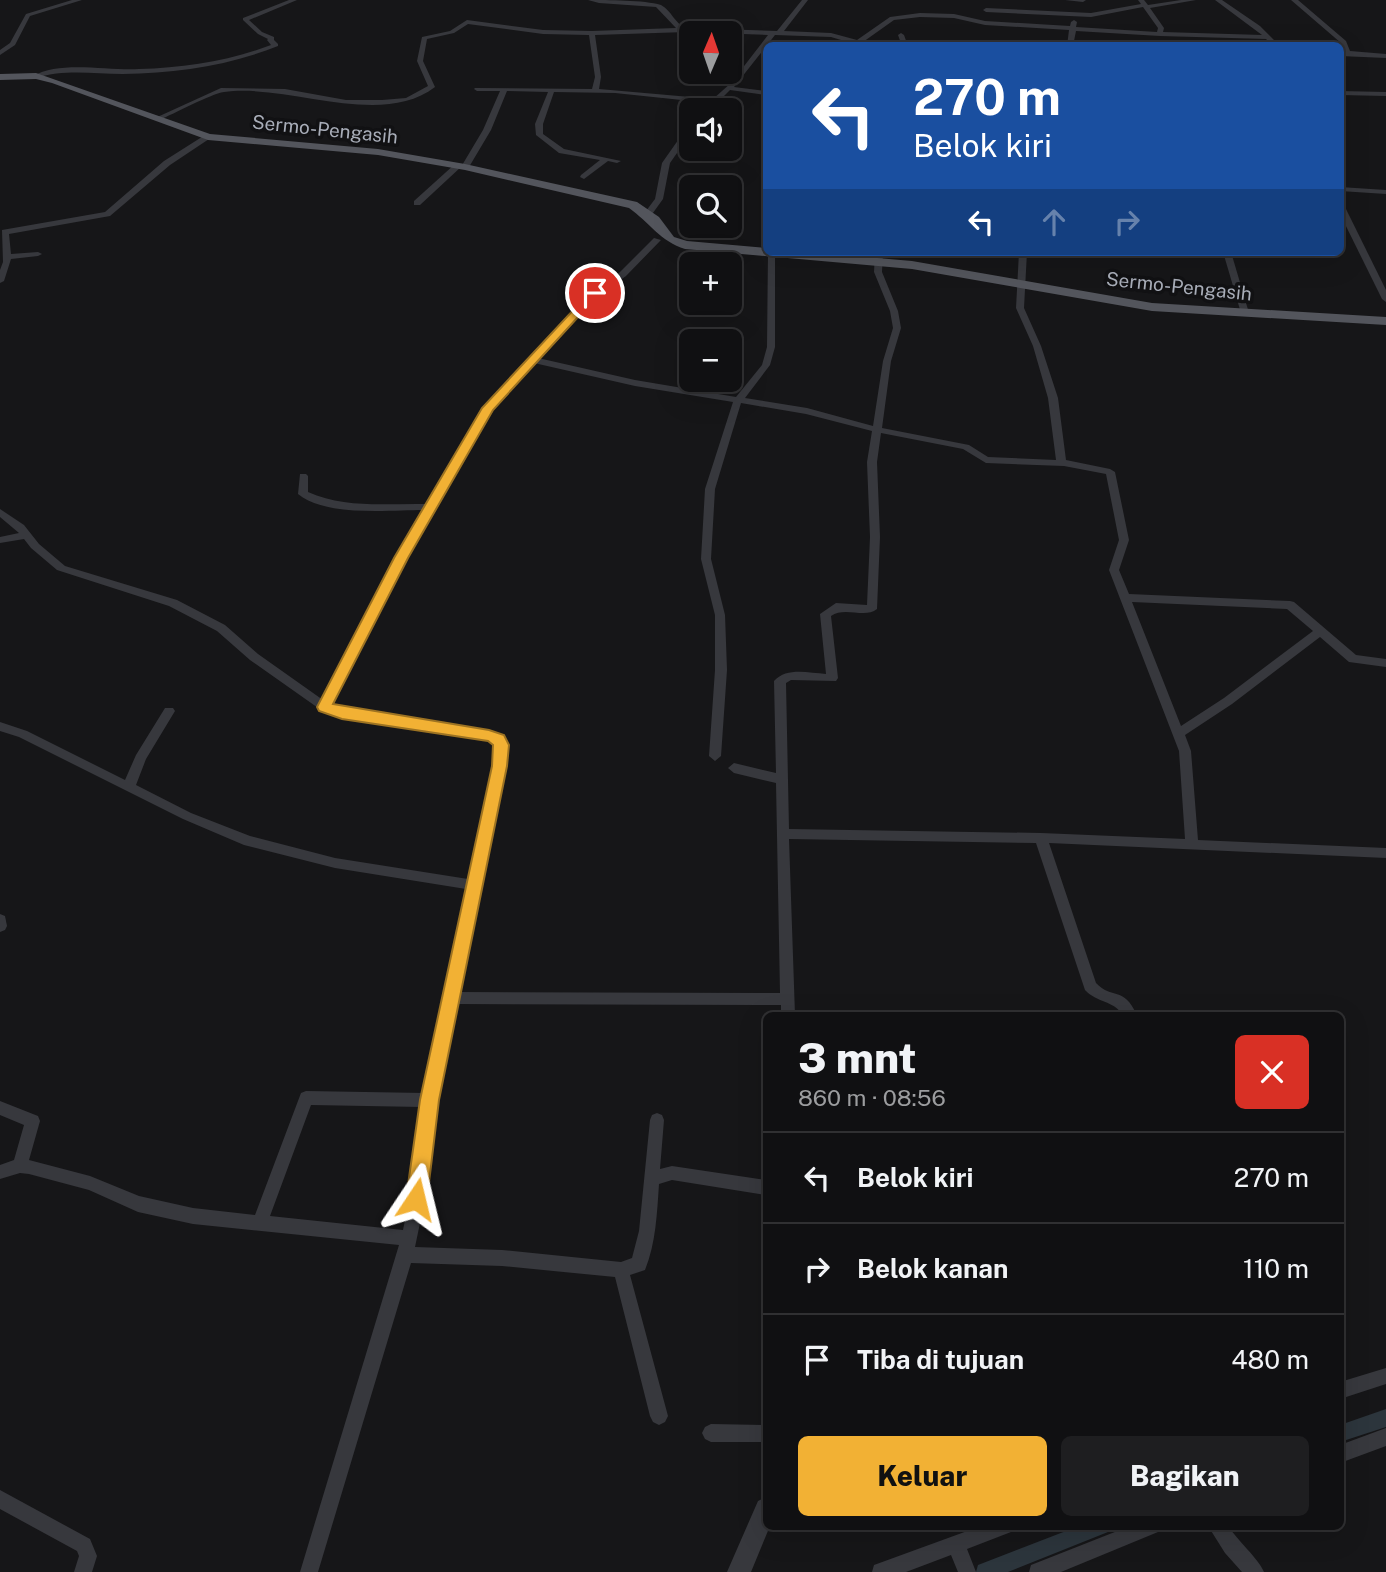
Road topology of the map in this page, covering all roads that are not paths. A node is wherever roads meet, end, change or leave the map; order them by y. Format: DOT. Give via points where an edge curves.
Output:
graph roads {
  1 [pos="79,0"];
  2 [pos="294,0"];
  3 [pos="591,0"];
  4 [pos="805,0"];
  5 [pos="1068,0"];
  6 [pos="1083,0"];
  7 [pos="1193,0"];
  8 [pos="1218,0"];
  9 [pos="1294,0"];
  10 [pos="1145,4"];
  11 [pos="986,10"];
  12 [pos="1075,15"];
  13 [pos="1074,28"];
  14 [pos="679,29"];
  15 [pos="679,30"];
  16 [pos="742,32"];
  17 [pos="592,33"];
  18 [pos="776,33"];
  19 [pos="1156,34"];
  20 [pos="901,35"];
  21 [pos="1269,37"];
  22 [pos="768,42"];
  23 [pos="859,42"];
  24 [pos="904,42"];
  25 [pos="1071,42"];
  26 [pos="1154,42"];
  27 [pos="1273,42"];
  28 [pos="1344,42"];
  29 [pos="763,48"];
  30 [pos="0,53"];
  31 [pos="1344,54"];
  32 [pos="1386,56"];
  33 [pos="36,76"];
  34 [pos="0,77"];
  35 [pos="728,88"];
  36 [pos="477,89"];
  37 [pos="504,89"];
  38 [pos="552,89"];
  39 [pos="595,91"];
  40 [pos="763,93"];
  41 [pos="1344,93"];
  42 [pos="1386,94"];
  43 [pos="679,98"];
  44 [pos="716,98"];
  45 [pos="158,119"];
  46 [pos="208,136"];
  47 [pos="679,145"];
  48 [pos="605,160"];
  49 [pos="617,161"];
  50 [pos="462,167"];
  51 [pos="584,177"];
  52 [pos="1344,189"];
  53 [pos="1386,192"];
  54 [pos="418,204"];
  55 [pos="1344,213"];
  56 [pos="648,215"];
  57 [pos="3,232"];
  58 [pos="657,240"];
  59 [pos="763,252"];
  60 [pos="763,252"];
  61 [pos="38,254"];
  62 [pos="767,256"];
  63 [pos="857,256"];
  64 [pos="1023,256"];
  65 [pos="1228,256"];
  66 [pos="7,257"];
  67 [pos="879,257"];
  68 [pos="0,281"];
  69 [pos="1020,283"];
  70 [pos="1386,299"];
  71 [pos="1245,313"];
  72 [pos="1386,321"];
  73 [pos="533,360"];
  74 [pos="737,402"];
  75 [pos="878,430"];
  76 [pos="1062,463"];
  77 [pos="303,476"];
  78 [pos="432,507"];
  79 [pos="0,512"];
  80 [pos="26,535"];
  81 [pos="0,540"];
  82 [pos="1125,598"];
  83 [pos="1320,631"];
  84 [pos="1386,663"];
  85 [pos="325,707"];
  86 [pos="169,711"];
  87 [pos="0,726"];
  88 [pos="1177,734"];
  89 [pos="715,756"];
  90 [pos="734,768"];
  91 [pos="781,779"];
  92 [pos="129,786"];
  93 [pos="783,834"];
  94 [pos="1041,838"];
  95 [pos="1192,843"];
  96 [pos="1386,853"];
  97 [pos="472,885"];
  98 [pos="0,920"];
  99 [pos="0,926"];
  100 [pos="449,998"];
  101 [pos="788,999"];
  102 [pos="788,1012"];
  103 [pos="1128,1012"];
  104 [pos="430,1100"];
  105 [pos="0,1108"];
  106 [pos="657,1120"];
  107 [pos="20,1166"];
  108 [pos="0,1172"];
  109 [pos="652,1179"];
  110 [pos="763,1188"];
  111 [pos="258,1224"];
  112 [pos="407,1238"];
  113 [pos="405,1255"];
  114 [pos="621,1270"];
  115 [pos="1386,1376"];
  116 [pos="1344,1390"];
  117 [pos="659,1416"];
  118 [pos="711,1433"];
  119 [pos="763,1434"];
  120 [pos="1386,1437"];
  121 [pos="1344,1453"];
  122 [pos="0,1499"];
  123 [pos="763,1516"];
  124 [pos="994,1530"];
  125 [pos="1142,1530"];
  126 [pos="1220,1530"];
  127 [pos="955,1545"];
  128 [pos="964,1567"];
  129 [pos="83,1572"];
  130 [pos="309,1572"];
  131 [pos="739,1572"];
  132 [pos="881,1572"];
  133 [pos="1038,1572"];
  134 [pos="1255,1572"];
  1 -- 30 [label="street" via="28,15 13,44"];
  2 -- 33 [label="street" via="245,19 272,38 276,45 264,50 195,67 67,70"];
  3 -- 14 [label="street" via="650,3 661,7"];
  4 -- 18 [label="street"];
  5 -- 6 [label="street"];
  7 -- 10 [label="street"];
  8 -- 21 [label="street"];
  9 -- 28 [label="street"];
  10 -- 12 [label="street"];
  10 -- 19 [label="street" via="1161,28"];
  11 -- 12 [label="street"];
  12 -- 13 [label="street"];
  13 -- 19 [label="street"];
  13 -- 23 [label="street" via="985,23 945,15 903,16 886,21"];
  13 -- 25 [label="street"];
  15 -- 17 [label="street"];
  16 -- 18 [label="street"];
  17 -- 39 [label="street" via="598,78"];
  17 -- 45 [label="street" via="467,22 452,32 424,37 420,61 432,87 415,98 346,102 290,91 221,90"];
  18 -- 22 [label="street"];
  18 -- 23 [label="street" via="822,34"];
  19 -- 21 [label="street"];
  19 -- 26 [label="street"];
  20 -- 24 [label="street"];
  21 -- 27 [label="street"];
  29 -- 35 [label="street"];
  31 -- 32 [label="street"];
  33 -- 34 [label="main road, Sermo-Pengasih"];
  33 -- 45 [label="main road, Sermo-Pengasih"];
  35 -- 40 [label="street"];
  35 -- 44 [label="street"];
  36 -- 37 [label="street"];
  37 -- 38 [label="street"];
  37 -- 50 [label="street" via="487,130"];
  38 -- 39 [label="street"];
  38 -- 48 [label="street" via="539,124 540,135 562,150"];
  39 -- 43 [label="street"];
  41 -- 42 [label="street"];
  45 -- 46 [label="main road, Sermo-Pengasih"];
  46 -- 50 [label="main road, Sermo-Pengasih" via="340,146"];
  46 -- 57 [label="street" via="167,163 107,214"];
  47 -- 56 [label="street" via="666,163 659,199"];
  48 -- 49 [label="street"];
  48 -- 51 [label="street"];
  50 -- 54 [label="street"];
  50 -- 56 [label="main road, Sermo-Pengasih" via="612,199"];
  52 -- 53 [label="street"];
  55 -- 70 [label="street"];
  56 -- 58 [label="main road"];
  56 -- 59 [label="main road, Sermo-Pengasih" via="677,243"];
  57 -- 66 [label="street"];
  58 -- 60 [label="main road, Sermo-Pengasih" via="676,249"];
  58 -- 73 [label="street" via="623,274 584,303"];
  61 -- 66 [label="street"];
  62 -- 74 [label="street" via="771,347 766,365"];
  63 -- 67 [label="main road, Sermo-Pengasih"];
  64 -- 69 [label="street"];
  65 -- 71 [label="street"];
  66 -- 68 [label="street"];
  67 -- 69 [label="main road, Sermo-Pengasih"];
  67 -- 75 [label="street" via="878,271 897,328 887,361"];
  69 -- 71 [label="main road, Sermo-Pengasih" via="1134,304"];
  69 -- 76 [label="street" via="1020,308 1043,361"];
  71 -- 72 [label="main road, Sermo-Pengasih"];
  73 -- 74 [label="street"];
  73 -- 78 [label="street" via="488,408"];
  74 -- 75 [label="street" via="807,411"];
  74 -- 89 [label="street" via="710,489 708,516 706,559 720,615 722,670"];
  75 -- 76 [label="street" via="966,447 986,460"];
  75 -- 91 [label="street" via="871,489 872,609 832,608 825,614 832,678 789,676 779,681"];
  76 -- 82 [label="street" via="1110,472 1124,533 1114,570"];
  77 -- 78 [label="street" via="303,494 313,500"];
  78 -- 85 [label="street"];
  79 -- 80 [label="street"];
  80 -- 81 [label="street"];
  80 -- 85 [label="street" via="61,568 173,603 221,628"];
  82 -- 83 [label="street" via="1280,602 1290,604"];
  82 -- 88 [label="street"];
  83 -- 84 [label="street" via="1353,659"];
  83 -- 88 [label="street"];
  85 -- 97 [label="street" via="342,714 459,729 498,739 499,766"];
  86 -- 92 [label="street"];
  87 -- 92 [label="street"];
  88 -- 95 [label="street" via="1185,751"];
  90 -- 91 [label="street"];
  91 -- 93 [label="street"];
  92 -- 97 [label="street" via="248,841 335,863"];
  93 -- 94 [label="street"];
  93 -- 101 [label="street"];
  94 -- 95 [label="street"];
  94 -- 103 [label="street" via="1090,986 1101,995 1120,999"];
  95 -- 96 [label="street"];
  97 -- 100 [label="street"];
  98 -- 99 [label="street"];
  100 -- 101 [label="street"];
  100 -- 104 [label="street"];
  101 -- 102 [label="street"];
  104 -- 111 [label="street" via="306,1098"];
  104 -- 112 [label="street" via="421,1180"];
  105 -- 107 [label="street" via="33,1121"];
  106 -- 109 [label="street"];
  107 -- 108 [label="street"];
  107 -- 111 [label="street" via="90,1183 138,1204"];
  109 -- 110 [label="street" via="672,1173"];
  109 -- 114 [label="street" via="639,1264"];
  111 -- 112 [label="street"];
  112 -- 113 [label="street"];
  113 -- 114 [label="street" via="502,1258"];
  113 -- 130 [label="street"];
  114 -- 117 [label="street"];
  115 -- 116 [label="street"];
  118 -- 119 [label="street"];
  120 -- 121 [label="street"];
  122 -- 129 [label="street" via="84,1545 88,1556"];
  123 -- 131 [label="street"];
  124 -- 127 [label="street"];
  125 -- 133 [label="street"];
  126 -- 134 [label="street"];
  127 -- 128 [label="street"];
  127 -- 132 [label="street"];
}
